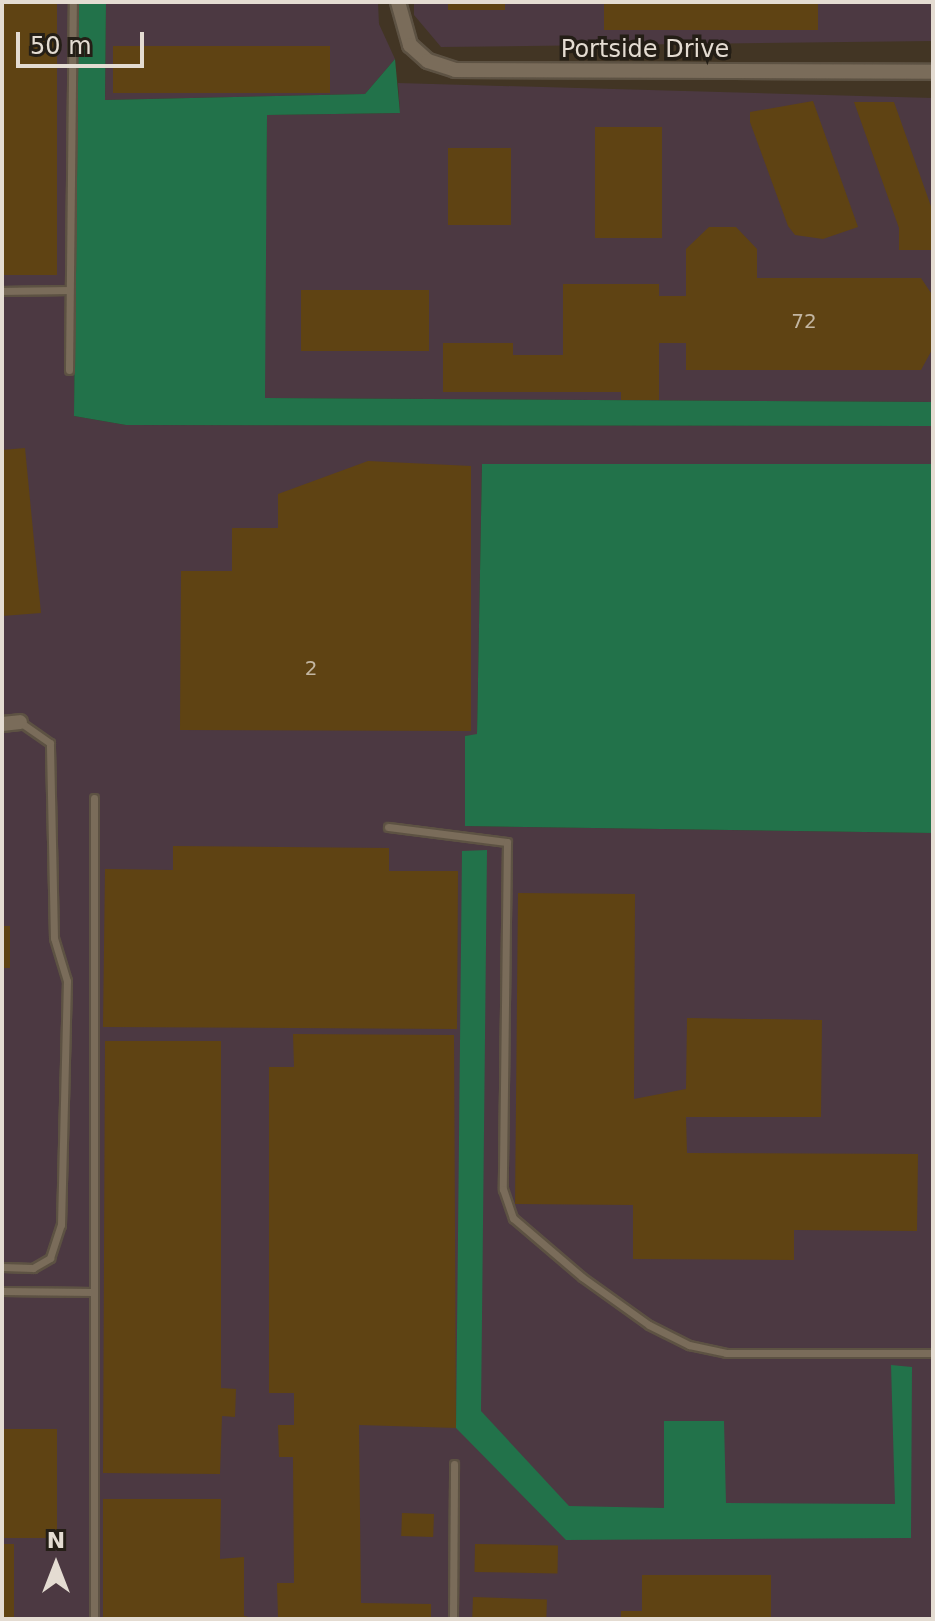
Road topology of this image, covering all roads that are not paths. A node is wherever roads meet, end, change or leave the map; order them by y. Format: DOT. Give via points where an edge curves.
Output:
graph roads {
  1 [pos="73,2"];
  2 [pos="398,2"];
  3 [pos="933,72"];
  4 [pos="68,290"];
  5 [pos="2,291"];
  6 [pos="69,370"];
  7 [pos="20,722"];
  8 [pos="2,724"];
  9 [pos="94,798"];
  10 [pos="388,827"];
  11 [pos="2,1267"];
  12 [pos="2,1291"];
  13 [pos="93,1292"];
  14 [pos="933,1353"];
  15 [pos="454,1464"];
  16 [pos="94,1619"];
  17 [pos="453,1619"];
  1 -- 4 [label="lane"];
  2 -- 3 [label="street, Portside Drive" via="410,45 436,66 455,70"];
  4 -- 5 [label="lane"];
  4 -- 6 [label="lane"];
  7 -- 8 [label="street"];
  7 -- 11 [label="lane" via="50,743 54,938 67,981 61,1225 50,1258 33,1268"];
  9 -- 13 [label="lane"];
  10 -- 14 [label="lane" via="507,842 503,1189 513,1218 582,1277 649,1325 689,1345 726,1353"];
  12 -- 13 [label="lane"];
  13 -- 16 [label="lane"];
  15 -- 17 [label="lane"];
}
